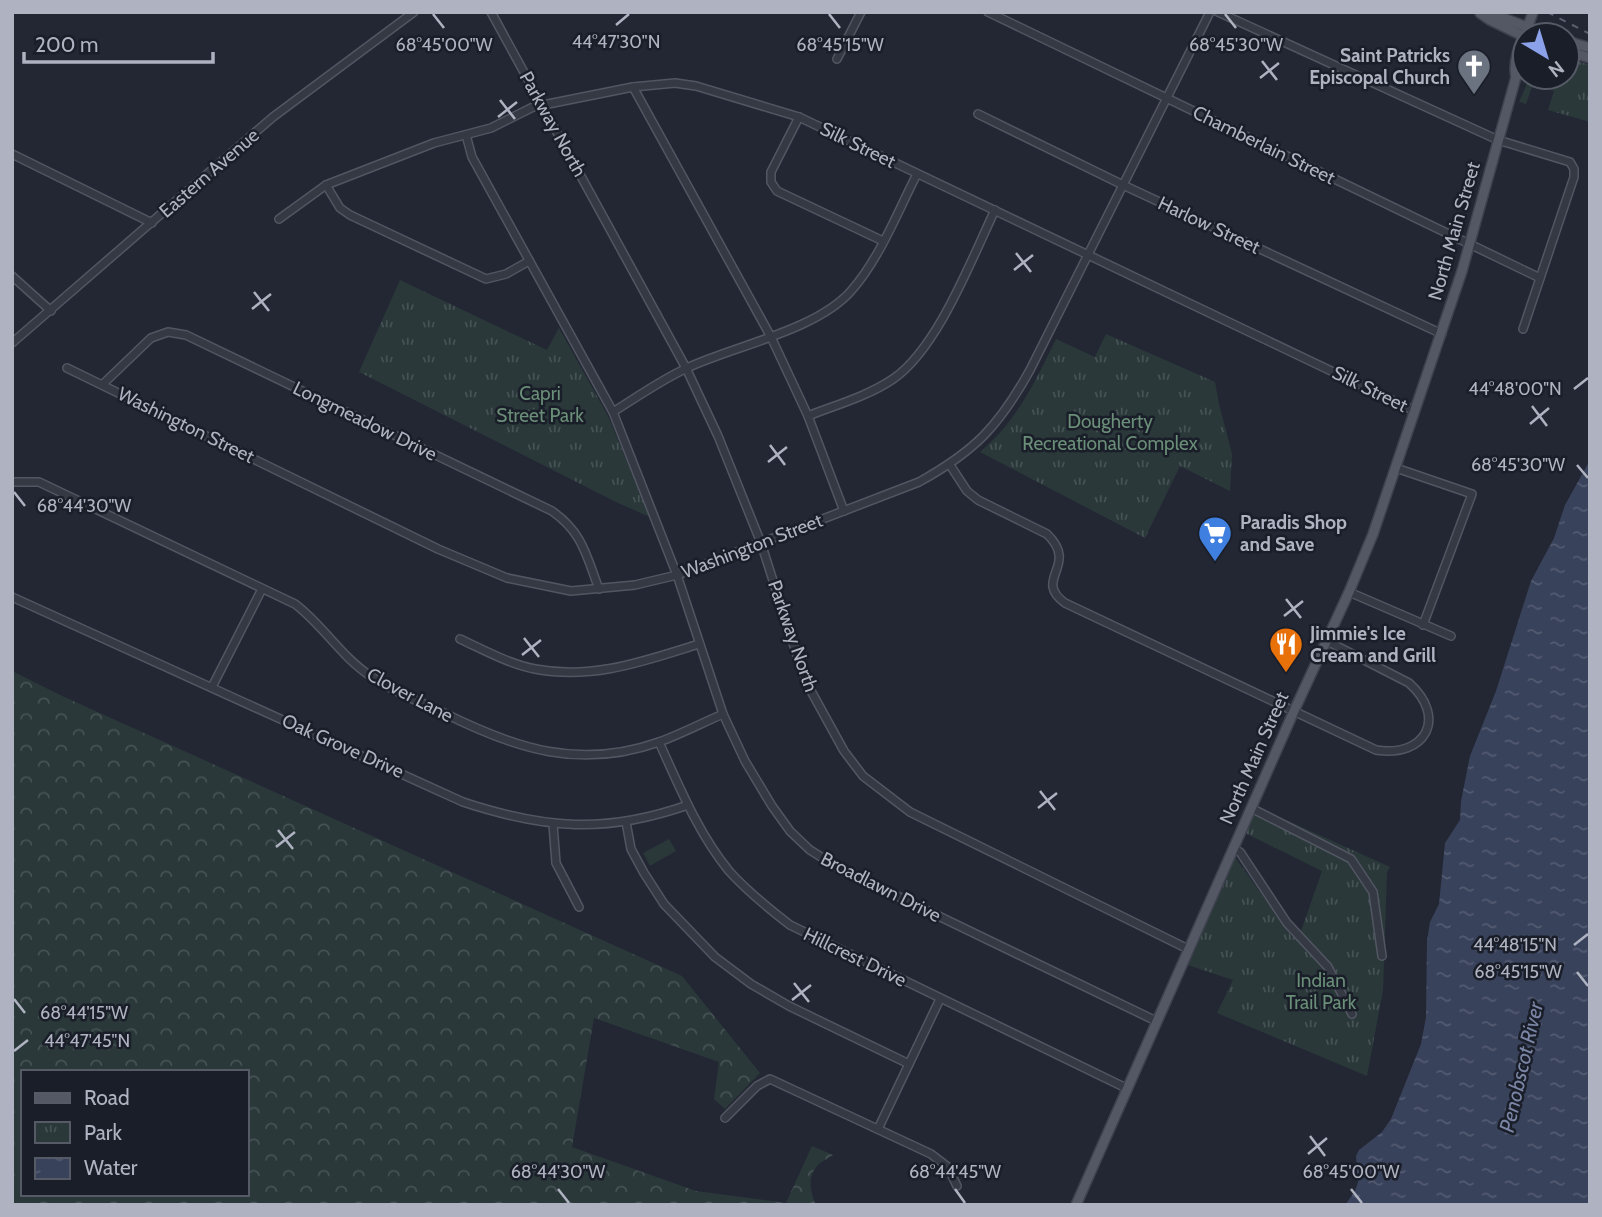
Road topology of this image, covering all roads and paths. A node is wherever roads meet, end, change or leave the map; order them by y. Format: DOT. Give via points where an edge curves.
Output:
graph roads {
  1 [pos="414,12"];
  2 [pos="491,12"];
  3 [pos="861,12"];
  4 [pos="988,12"];
  5 [pos="1210,12"];
  6 [pos="1218,12"];
  7 [pos="1481,13"];
  8 [pos="1511,25"];
  9 [pos="837,59"];
  10 [pos="633,87"];
  11 [pos="1514,91"];
  12 [pos="1167,98"];
  13 [pos="542,104"];
  14 [pos="978,114"];
  15 [pos="799,117"];
  16 [pos="466,135"];
  17 [pos="1498,140"];
  18 [pos="12,155"];
  19 [pos="917,174"];
  20 [pos="326,185"];
  21 [pos="1123,185"];
  22 [pos="995,210"];
  23 [pos="279,219"];
  24 [pos="152,223"];
  25 [pos="883,241"];
  26 [pos="1469,246"];
  27 [pos="1088,254"];
  28 [pos="529,261"];
  29 [pos="12,276"];
  30 [pos="1540,278"];
  31 [pos="51,311"];
  32 [pos="1523,329"];
  33 [pos="1441,334"];
  34 [pos="771,337"];
  35 [pos="12,343"];
  36 [pos="67,368"];
  37 [pos="686,368"];
  38 [pos="103,384"];
  39 [pos="1415,411"];
  40 [pos="613,412"];
  41 [pos="808,416"];
  42 [pos="950,465"];
  43 [pos="1396,468"];
  44 [pos="12,482"];
  45 [pos="844,512"];
  46 [pos="761,543"];
  47 [pos="677,575"];
  48 [pos="262,589"];
  49 [pos="599,589"];
  50 [pos="1349,592"];
  51 [pos="12,597"];
  52 [pos="1423,625"];
  53 [pos="1451,636"];
  54 [pos="460,639"];
  55 [pos="1327,641"];
  56 [pos="699,644"];
  57 [pos="212,687"];
  58 [pos="1294,711"];
  59 [pos="723,714"];
  60 [pos="659,742"];
  61 [pos="688,805"];
  62 [pos="1251,808"];
  63 [pos="626,822"];
  64 [pos="553,824"];
  65 [pos="1233,849"];
  66 [pos="579,907"];
  67 [pos="1188,948"];
  68 [pos="1382,956"];
  69 [pos="940,999"];
  70 [pos="1352,1014"];
  71 [pos="1156,1021"];
  72 [pos="909,1064"];
  73 [pos="1126,1088"];
  74 [pos="725,1118"];
  75 [pos="878,1129"];
  76 [pos="957,1186"];
  77 [pos="1076,1205"];
  1 -- 24 [label="street, Eastern Avenue" via="274,117"];
  2 -- 13 [label="street, Parkway North"];
  3 -- 9 [label="street"];
  4 -- 12 [label="street, Chamberlain Street"];
  5 -- 12 [label="street, Washington Street"];
  6 -- 17 [label="street"];
  7 -- 8 [label="main road"];
  10 -- 13 [label="street, Silk Street"];
  10 -- 15 [label="street, Silk Street" via="685,85"];
  10 -- 34 [label="street"];
  11 -- 17 [label="main road, North Main Street"];
  12 -- 21 [label="street, Washington Street"];
  12 -- 26 [label="street, Chamberlain Street"];
  13 -- 16 [label="street, Silk Street"];
  13 -- 37 [label="street, Parkway North"];
  14 -- 21 [label="street, Harlow Street"];
  15 -- 19 [label="street, Silk Street"];
  15 -- 25 [label="street" via="771,172 771,182 778,191"];
  16 -- 20 [label="street, Silk Street"];
  16 -- 28 [label="street, Broadlawn Drive" via="471,157"];
  17 -- 26 [label="main road, North Main Street"];
  17 -- 30 [label="street" via="1573,166 1574,177"];
  18 -- 24 [label="street"];
  19 -- 22 [label="street, Silk Street"];
  19 -- 25 [label="street"];
  20 -- 23 [label="street, Silk Street"];
  20 -- 28 [label="street" via="350,215 486,279"];
  21 -- 27 [label="street, Washington Street"];
  21 -- 33 [label="street, Harlow Street"];
  22 -- 27 [label="street, Silk Street"];
  22 -- 41 [label="street" via="941,320 913,362 892,380"];
  24 -- 31 [label="street, Eastern Avenue"];
  25 -- 34 [label="street" via="850,292 827,311"];
  26 -- 30 [label="street, Chamberlain Street"];
  26 -- 33 [label="main road, North Main Street"];
  27 -- 39 [label="street, Silk Street"];
  27 -- 42 [label="street, Washington Street" via="1011,405 991,430"];
  28 -- 40 [label="street, Broadlawn Drive"];
  29 -- 31 [label="street"];
  30 -- 32 [label="street"];
  31 -- 35 [label="street, Eastern Avenue"];
  33 -- 39 [label="main road, North Main Street"];
  34 -- 37 [label="street"];
  34 -- 41 [label="street"];
  36 -- 38 [label="street, Washington Street"];
  37 -- 40 [label="street"];
  37 -- 46 [label="street, Parkway North"];
  38 -- 49 [label="street, Washington Street" via="507,579 571,591"];
  38 -- 49 [label="street, Longmeadow Drive" via="151,338 168,332 186,335 552,511 569,523 581,541"];
  39 -- 43 [label="main road, North Main Street"];
  40 -- 47 [label="street, Broadlawn Drive"];
  41 -- 45 [label="street"];
  42 -- 45 [label="street, Washington Street"];
  42 -- 58 [label="street" via="978,500 1055,542 1060,553 1052,581 1056,597"];
  43 -- 50 [label="main road, North Main Street"];
  43 -- 52 [label="street" via="1472,494"];
  44 -- 48 [label="street, Clover Lane" via="39,482"];
  45 -- 46 [label="street, Washington Street"];
  46 -- 47 [label="street, Washington Street"];
  46 -- 67 [label="street, Parkway North" via="811,691 863,776 910,812"];
  47 -- 49 [label="street, Washington Street"];
  47 -- 56 [label="street, Broadlawn Drive"];
  48 -- 57 [label="street"];
  48 -- 60 [label="street, Clover Lane" via="313,618 372,678 485,734 537,751 583,756"];
  50 -- 52 [label="street"];
  50 -- 55 [label="main road, North Main Street"];
  51 -- 57 [label="street, Oak Grove Drive"];
  52 -- 53 [label="street"];
  54 -- 56 [label="street" via="535,669 570,672 600,672"];
  55 -- 58 [label="main road, North Main Street"];
  55 -- 58 [label="street" via="1409,683 1427,706 1426,731 1406,750 1376,750"];
  56 -- 59 [label="street, Broadlawn Drive"];
  57 -- 64 [label="street, Oak Grove Drive" via="463,802 508,817"];
  58 -- 62 [label="main road, North Main Street"];
  59 -- 60 [label="street, Clover Lane"];
  59 -- 71 [label="street, Broadlawn Drive" via="772,806 810,850"];
  60 -- 61 [label="street, Hillcrest Drive"];
  61 -- 63 [label="street, Oak Grove Drive"];
  61 -- 69 [label="street, Hillcrest Drive" via="728,869 769,909 790,925"];
  62 -- 65 [label="main road, North Main Street"];
  62 -- 68 [label="street" via="1352,859 1373,892"];
  63 -- 64 [label="street, Oak Grove Drive"];
  63 -- 72 [label="street" via="631,849 664,904 715,957 789,1006"];
  64 -- 66 [label="street" via="556,863"];
  65 -- 67 [label="main road, North Main Street"];
  65 -- 70 [label="street" via="1240,852 1287,923 1328,967"];
  67 -- 71 [label="main road, North Main Street"];
  69 -- 72 [label="street"];
  69 -- 73 [label="street, Hillcrest Drive"];
  71 -- 73 [label="main road, North Main Street"];
  72 -- 75 [label="street"];
  73 -- 77 [label="main road, North Main Street"];
  74 -- 75 [label="street" via="770,1079"];
  75 -- 76 [label="street" via="931,1154 948,1167"];
}
